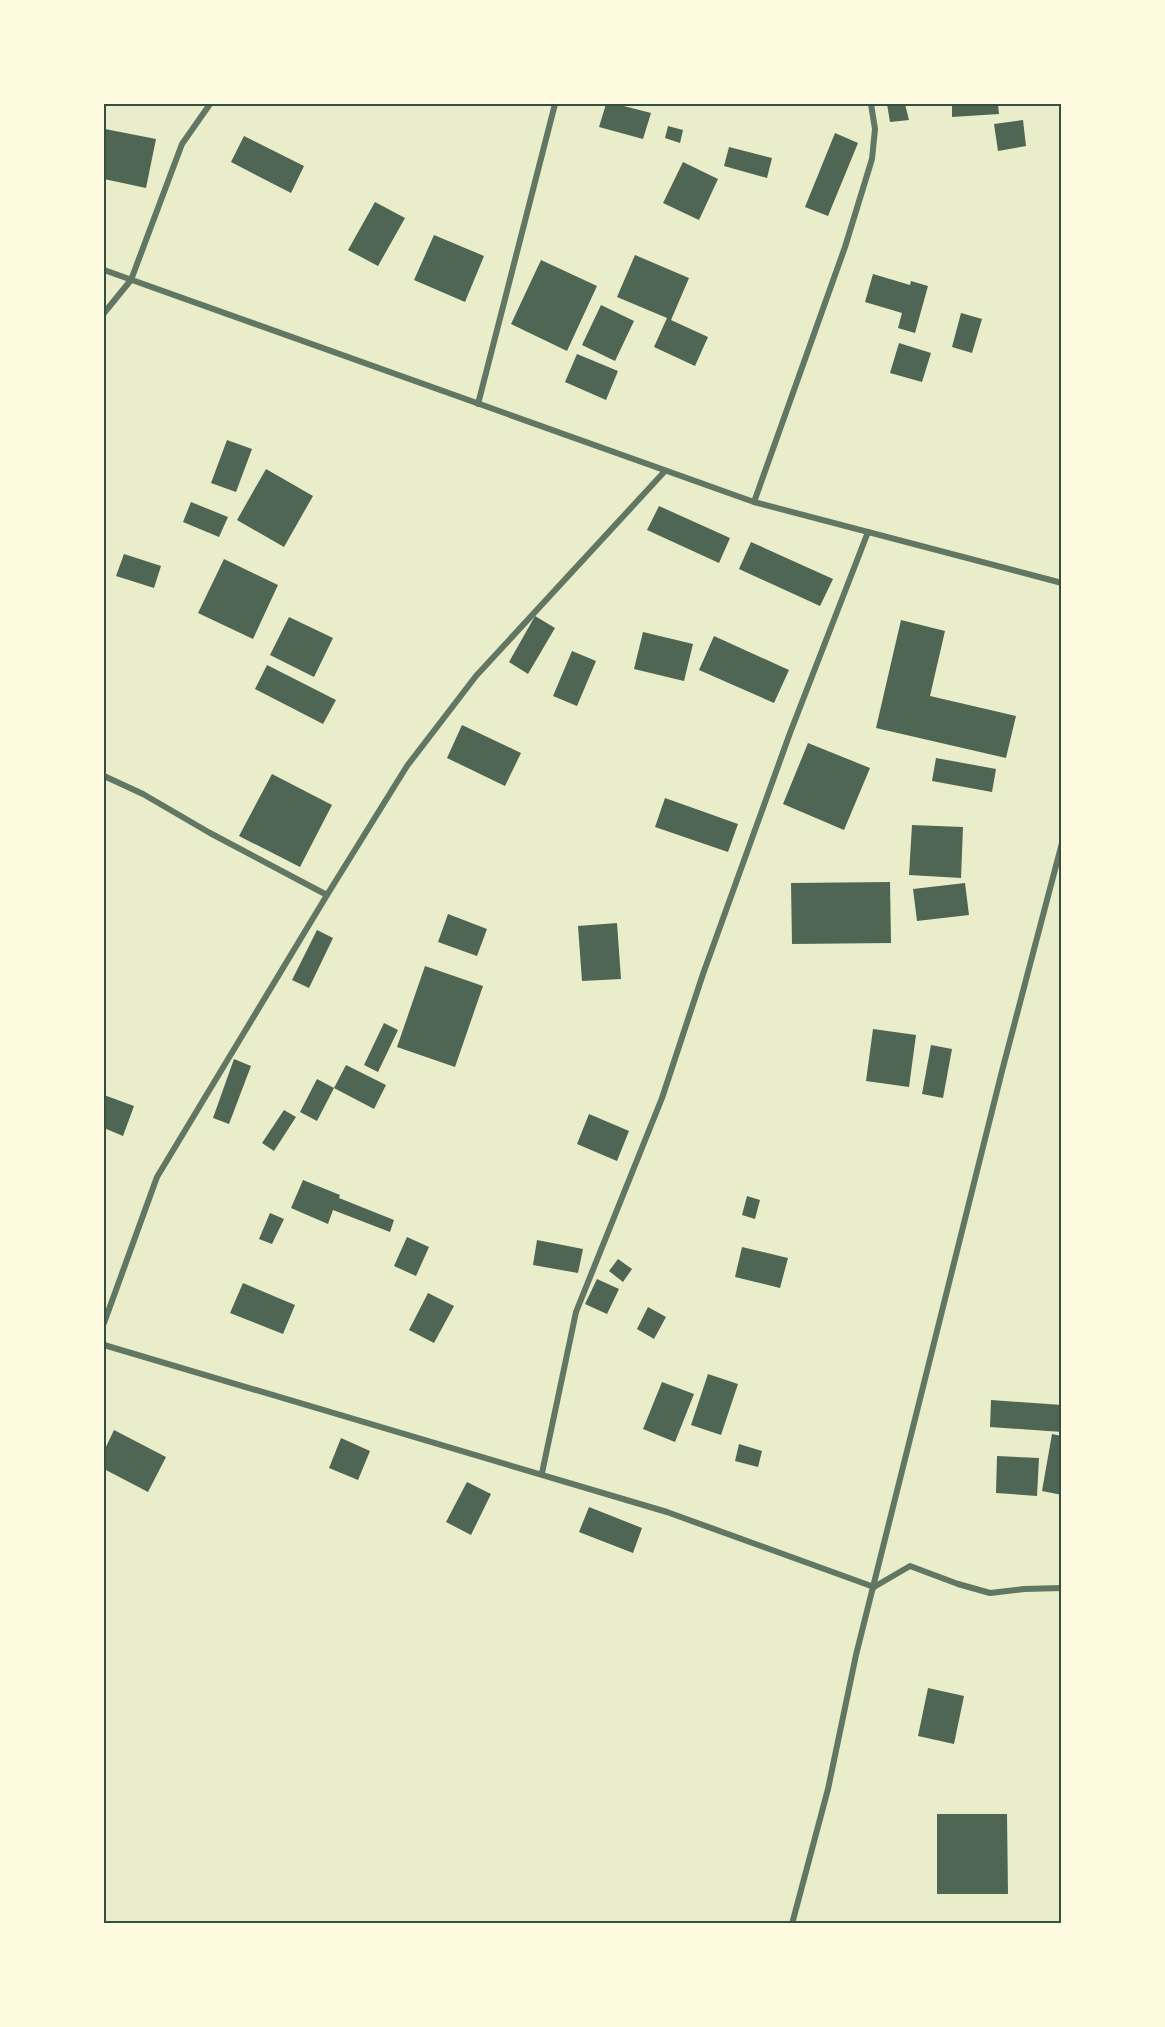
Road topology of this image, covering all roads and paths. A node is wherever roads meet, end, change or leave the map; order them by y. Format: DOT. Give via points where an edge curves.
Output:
graph roads {
  1 [pos="210,104"];
  2 [pos="555,104"];
  3 [pos="871,104"];
  4 [pos="104,270"];
  5 [pos="131,280"];
  6 [pos="104,313"];
  7 [pos="478,404"];
  8 [pos="665,471"];
  9 [pos="753,502"];
  10 [pos="868,532"];
  11 [pos="1062,583"];
  12 [pos="104,776"];
  13 [pos="1062,843"];
  14 [pos="327,896"];
  15 [pos="104,1323"];
  16 [pos="104,1345"];
  17 [pos="542,1473"];
  18 [pos="874,1587"];
  19 [pos="1062,1588"];
  20 [pos="792,1923"];
  1 -- 5 [label="street" via="182,144"];
  2 -- 7 [label="street"];
  3 -- 9 [label="street" via="875,129 872,159 845,247"];
  4 -- 5 [label="street"];
  5 -- 6 [label="street"];
  5 -- 7 [label="street"];
  7 -- 8 [label="street"];
  8 -- 9 [label="street"];
  8 -- 14 [label="street" via="476,676 407,766"];
  9 -- 10 [label="street"];
  10 -- 11 [label="street"];
  10 -- 17 [label="street" via="786,744 662,1098 576,1312"];
  12 -- 14 [label="street" via="144,794"];
  13 -- 18 [label="street"];
  14 -- 15 [label="street" via="157,1177"];
  16 -- 17 [label="street"];
  17 -- 18 [label="street" via="667,1512"];
  18 -- 19 [label="street" via="910,1566 990,1593"];
  18 -- 20 [label="street" via="828,1789"];
}
